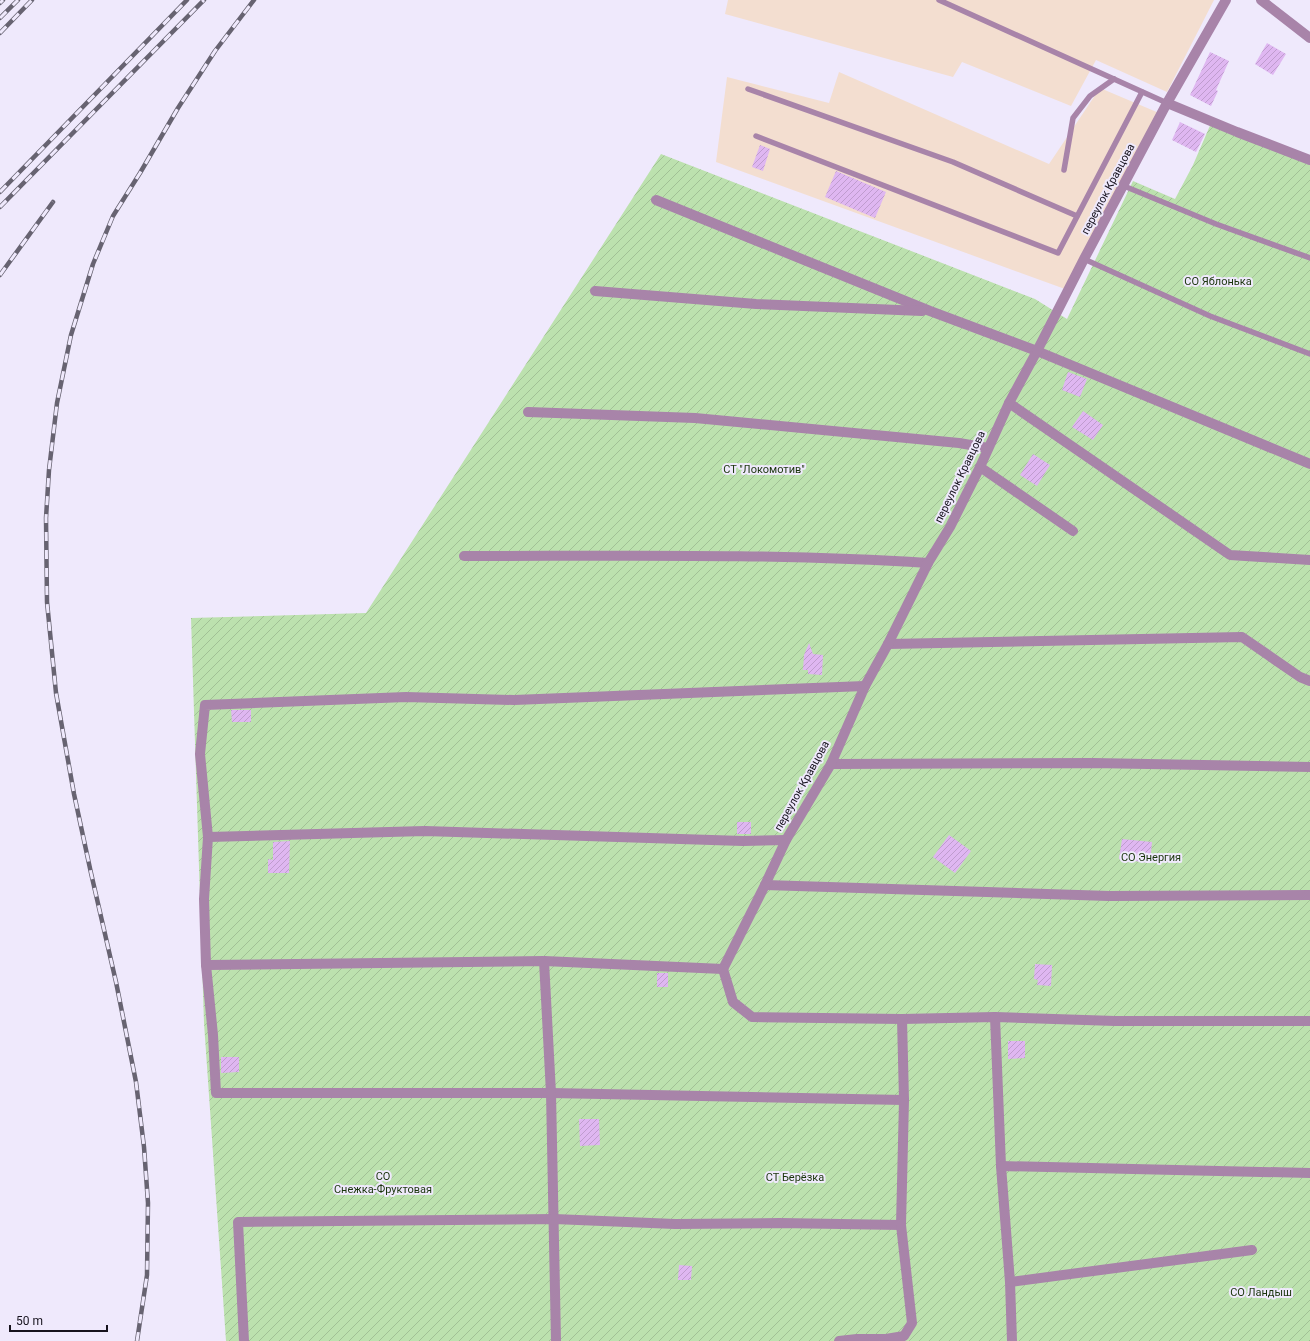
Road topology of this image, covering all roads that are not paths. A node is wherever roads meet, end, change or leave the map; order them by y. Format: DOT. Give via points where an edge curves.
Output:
graph roads {
  1 [pos="939,0"];
  2 [pos="1226,0"];
  3 [pos="1261,0"];
  4 [pos="1310,38"];
  5 [pos="1114,79"];
  6 [pos="748,89"];
  7 [pos="1142,92"];
  8 [pos="1167,103"];
  9 [pos="756,136"];
  10 [pos="1310,160"];
  11 [pos="1064,170"];
  12 [pos="1124,186"];
  13 [pos="656,200"];
  14 [pos="1077,216"];
  15 [pos="1310,258"];
  16 [pos="1084,259"];
  17 [pos="596,291"];
  18 [pos="930,311"];
  19 [pos="1037,351"];
  20 [pos="1310,354"];
  21 [pos="1009,403"];
  22 [pos="528,412"];
  23 [pos="988,448"];
  24 [pos="1310,464"];
  25 [pos="980,467"];
  26 [pos="1073,531"];
  27 [pos="464,556"];
  28 [pos="1310,560"];
  29 [pos="928,563"];
  30 [pos="888,644"];
  31 [pos="1310,681"];
  32 [pos="865,686"];
  33 [pos="831,764"];
  34 [pos="1310,767"];
  35 [pos="208,837"];
  36 [pos="786,840"];
  37 [pos="765,885"];
  38 [pos="1310,895"];
  39 [pos="544,961"];
  40 [pos="206,965"];
  41 [pos="723,969"];
  42 [pos="995,1017"];
  43 [pos="902,1019"];
  44 [pos="1310,1021"];
  45 [pos="552,1092"];
  46 [pos="904,1100"];
  47 [pos="1001,1166"];
  48 [pos="1310,1173"];
  49 [pos="554,1219"];
  50 [pos="901,1225"];
  51 [pos="1252,1250"];
  52 [pos="1010,1282"];
  53 [pos="885,1340"];
  54 [pos="244,1341"];
  55 [pos="556,1341"];
  56 [pos="839,1341"];
  57 [pos="1012,1341"];
  1 -- 5 [label="lane"];
  2 -- 8 [label="street, переулок Кравцова"];
  3 -- 4 [label="street"];
  5 -- 7 [label="lane"];
  5 -- 11 [label="lane" via="1090,96 1073,118"];
  6 -- 14 [label="lane" via="953,162"];
  7 -- 8 [label="lane"];
  7 -- 14 [label="lane"];
  8 -- 10 [label="street"];
  8 -- 12 [label="street, переулок Кравцова"];
  9 -- 14 [label="lane" via="1058,253"];
  12 -- 15 [label="lane" via="1216,224"];
  12 -- 16 [label="street, переулок Кравцова"];
  13 -- 18 [label="street"];
  16 -- 19 [label="street, переулок Кравцова"];
  16 -- 20 [label="lane" via="1210,316"];
  17 -- 18 [label="street" via="756,304"];
  18 -- 19 [label="street"];
  19 -- 21 [label="street, переулок Кравцова"];
  19 -- 24 [label="street"];
  21 -- 23 [label="street, переулок Кравцова"];
  21 -- 28 [label="street" via="1230,555"];
  22 -- 23 [label="street" via="695,418 959,442"];
  23 -- 25 [label="street, переулок Кравцова"];
  25 -- 26 [label="street"];
  25 -- 29 [label="street, переулок Кравцова" via="950,527"];
  27 -- 29 [label="street" via="786,557"];
  29 -- 30 [label="street, переулок Кравцова"];
  30 -- 31 [label="street" via="1242,638"];
  30 -- 32 [label="street, переулок Кравцова"];
  32 -- 33 [label="street, переулок Кравцова"];
  32 -- 35 [label="street" via="514,700 406,697 205,705 200,754"];
  33 -- 34 [label="street" via="1093,763"];
  33 -- 36 [label="street, переулок Кравцова"];
  35 -- 36 [label="street" via="425,831 743,841"];
  35 -- 40 [label="street" via="204,900"];
  36 -- 37 [label="street, переулок Кравцова"];
  37 -- 38 [label="street" via="1109,896"];
  37 -- 41 [label="street, переулок Кравцова"];
  39 -- 40 [label="street"];
  39 -- 41 [label="street"];
  39 -- 45 [label="street"];
  40 -- 45 [label="street" via="216,1093"];
  41 -- 43 [label="street" via="733,1002 752,1017"];
  42 -- 43 [label="street"];
  42 -- 44 [label="street" via="1122,1021"];
  42 -- 47 [label="street"];
  43 -- 46 [label="street"];
  45 -- 46 [label="street"];
  45 -- 49 [label="street"];
  46 -- 50 [label="street"];
  47 -- 48 [label="street"];
  47 -- 52 [label="street"];
  49 -- 50 [label="street" via="675,1224"];
  49 -- 54 [label="street" via="238,1222"];
  49 -- 55 [label="street"];
  50 -- 53 [label="street" via="912,1323 904,1336"];
  51 -- 52 [label="street"];
  52 -- 57 [label="street"];
  53 -- 56 [label="street"];
}
